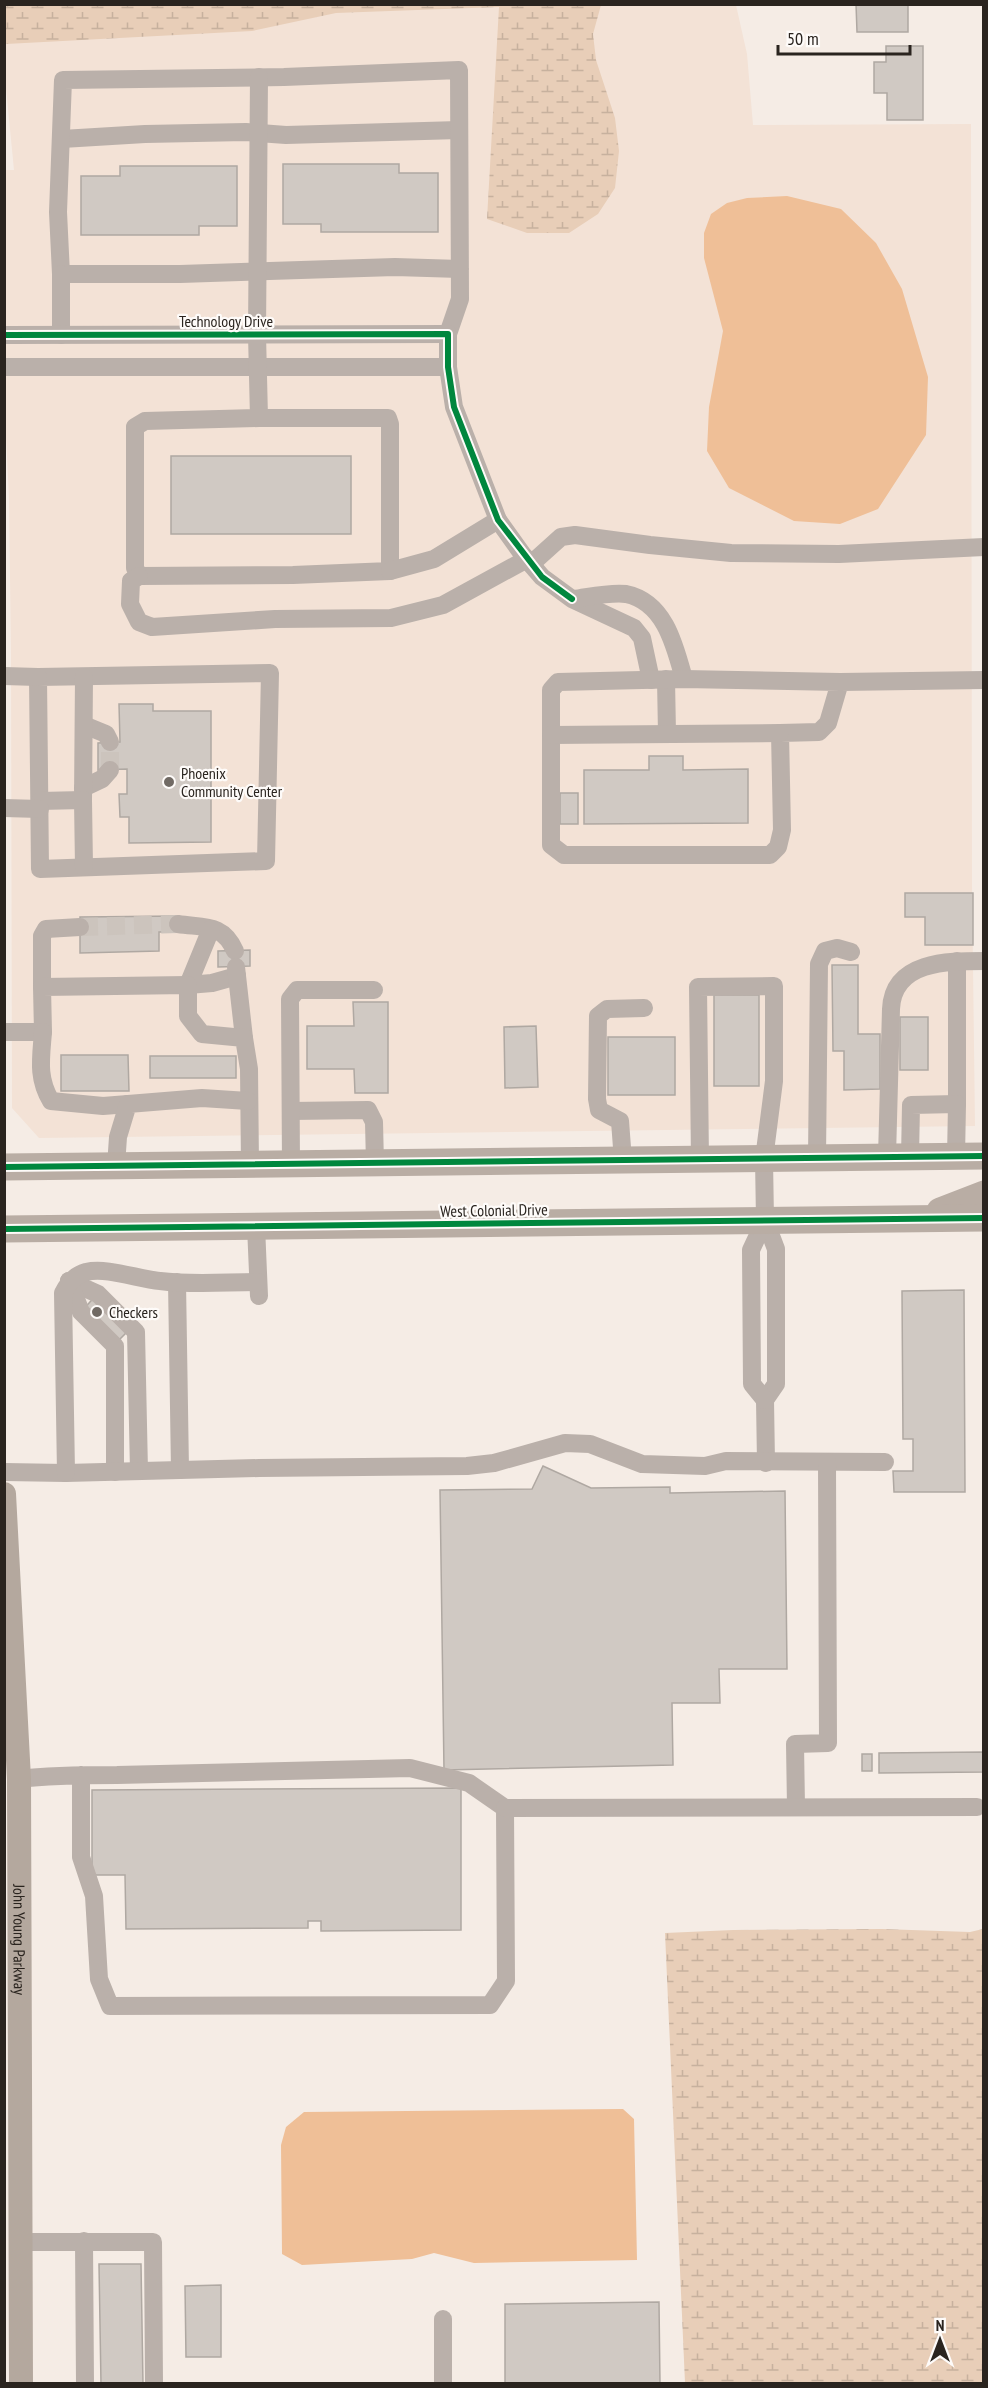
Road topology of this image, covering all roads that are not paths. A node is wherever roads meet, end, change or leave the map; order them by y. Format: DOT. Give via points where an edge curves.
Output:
graph roads {
  1 [pos="259,77"];
  2 [pos="459,130"];
  3 [pos="259,133"];
  4 [pos="62,139"];
  5 [pos="460,269"];
  6 [pos="258,272"];
  7 [pos="61,274"];
  8 [pos="257,334"];
  9 [pos="448,334"];
  10 [pos="4,335"];
  11 [pos="61,335"];
  12 [pos="4,367"];
  13 [pos="258,367"];
  14 [pos="448,367"];
  15 [pos="259,418"];
  16 [pos="498,520"];
  17 [pos="984,547"];
  18 [pos="529,562"];
  19 [pos="390,571"];
  20 [pos="139,576"];
  21 [pos="572,599"];
  22 [pos="4,676"];
  23 [pos="38,678"];
  24 [pos="84,678"];
  25 [pos="667,679"];
  26 [pos="984,680"];
  27 [pos="840,682"];
  28 [pos="84,725"];
  29 [pos="780,733"];
  30 [pos="667,734"];
  31 [pos="551,735"];
  32 [pos="110,742"];
  33 [pos="110,770"];
  34 [pos="83,794"];
  35 [pos="40,805"];
  36 [pos="4,808"];
  37 [pos="84,867"];
  38 [pos="178,924"];
  39 [pos="80,927"];
  40 [pos="211,929"];
  41 [pos="851,952"];
  42 [pos="957,961"];
  43 [pos="984,961"];
  44 [pos="236,964"];
  45 [pos="188,985"];
  46 [pos="42,987"];
  47 [pos="374,990"];
  48 [pos="644,1008"];
  49 [pos="4,1032"];
  50 [pos="43,1032"];
  51 [pos="244,1038"];
  52 [pos="248,1101"];
  53 [pos="128,1104"];
  54 [pos="957,1104"];
  55 [pos="291,1111"];
  56 [pos="956,1156"];
  57 [pos="984,1156"];
  58 [pos="898,1157"];
  59 [pos="817,1158"];
  60 [pos="764,1159"];
  61 [pos="700,1160"];
  62 [pos="623,1161"];
  63 [pos="375,1164"];
  64 [pos="250,1165"];
  65 [pos="291,1165"];
  66 [pos="116,1166"];
  67 [pos="4,1167"];
  68 [pos="984,1194"];
  69 [pos="919,1218"];
  70 [pos="984,1218"];
  71 [pos="765,1220"];
  72 [pos="256,1226"];
  73 [pos="4,1229"];
  74 [pos="69,1281"];
  75 [pos="177,1282"];
  76 [pos="765,1400"];
  77 [pos="827,1462"];
  78 [pos="885,1462"];
  79 [pos="766,1463"];
  80 [pos="180,1470"];
  81 [pos="139,1471"];
  82 [pos="4,1472"];
  83 [pos="115,1472"];
  84 [pos="66,1473"];
  85 [pos="4,1494"];
  86 [pos="81,1775"];
  87 [pos="12,1777"];
  88 [pos="796,1807"];
  89 [pos="978,1807"];
  90 [pos="505,1808"];
  91 [pos="12,2060"];
  92 [pos="84,2241"];
  93 [pos="21,2242"];
  94 [pos="442,2319"];
  95 [pos="21,2384"];
  96 [pos="85,2384"];
  97 [pos="154,2384"];
  98 [pos="443,2384"];
  1 -- 2 [label="street" via="459,70"];
  1 -- 3 [label="street"];
  1 -- 4 [label="street" via="63,80"];
  2 -- 3 [label="street"];
  2 -- 5 [label="street"];
  3 -- 4 [label="street"];
  3 -- 6 [label="street"];
  4 -- 7 [label="street" via="58,212"];
  5 -- 6 [label="street"];
  5 -- 9 [label="street" via="460,299"];
  6 -- 7 [label="street"];
  6 -- 8 [label="street"];
  7 -- 11 [label="street"];
  8 -- 9 [label="street, Technology Drive"];
  8 -- 11 [label="street, Technology Drive"];
  8 -- 13 [label="street"];
  9 -- 14 [label="street"];
  10 -- 11 [label="street, Technology Drive"];
  12 -- 13 [label="street"];
  13 -- 14 [label="street"];
  13 -- 15 [label="street"];
  14 -- 16 [label="street" via="454,407"];
  15 -- 19 [label="street" via="388,418"];
  15 -- 20 [label="street" via="145,421 135,427 135,568"];
  16 -- 18 [label="street"];
  16 -- 19 [label="street" via="434,559"];
  17 -- 18 [label="street" via="839,554 731,553 575,535 561,537"];
  18 -- 20 [label="street" via="443,605 392,618 274,619 152,627 139,622 130,604 131,581"];
  18 -- 21 [label="street"];
  19 -- 20 [label="street"];
  21 -- 25 [label="street" via="633,627"];
  21 -- 25 [label="street" via="624,594 643,600 661,617 672,638"];
  22 -- 23 [label="street"];
  23 -- 24 [label="street"];
  23 -- 35 [label="street"];
  24 -- 28 [label="street"];
  24 -- 37 [label="street" via="270,673 266,861"];
  25 -- 27 [label="street"];
  25 -- 30 [label="street"];
  25 -- 31 [label="street" via="558,682 551,690"];
  26 -- 27 [label="street"];
  27 -- 29 [label="street" via="828,723 819,732"];
  28 -- 32 [label="street" via="106,734"];
  28 -- 34 [label="street"];
  29 -- 30 [label="street"];
  29 -- 31 [label="street" via="782,830 778,847 770,855 564,855 551,845"];
  30 -- 31 [label="street"];
  33 -- 34 [label="street"];
  34 -- 35 [label="street"];
  34 -- 37 [label="street"];
  35 -- 36 [label="street"];
  35 -- 37 [label="street" via="40,869"];
  38 -- 40 [label="street"];
  39 -- 46 [label="street" via="46,929 42,936"];
  40 -- 44 [label="street" via="229,938"];
  40 -- 45 [label="street"];
  41 -- 59 [label="street" via="837,948 825,951 819,964"];
  42 -- 43 [label="street"];
  42 -- 54 [label="street"];
  42 -- 58 [label="street" via="934,963 909,974 896,985 891,996"];
  44 -- 45 [label="street" via="212,983"];
  44 -- 51 [label="street"];
  45 -- 46 [label="street"];
  45 -- 51 [label="street" via="188,1016 202,1034"];
  46 -- 50 [label="street"];
  47 -- 55 [label="street" via="297,990 290,999"];
  48 -- 62 [label="street" via="607,1009 598,1016 597,1099 599,1110 620,1120"];
  49 -- 50 [label="street"];
  50 -- 53 [label="street" via="42,1088 51,1101"];
  51 -- 52 [label="street" via="249,1069"];
  52 -- 53 [label="street" via="202,1098"];
  52 -- 64 [label="street"];
  53 -- 66 [label="street" via="118,1137"];
  54 -- 56 [label="street"];
  54 -- 58 [label="street" via="911,1105"];
  55 -- 63 [label="street" via="368,1110 374,1122"];
  55 -- 65 [label="street"];
  56 -- 57 [label="highway"];
  56 -- 58 [label="highway"];
  58 -- 59 [label="highway"];
  59 -- 60 [label="highway"];
  60 -- 61 [label="highway"];
  60 -- 61 [label="street" via="774,1081 774,986 698,987"];
  60 -- 71 [label="street"];
  61 -- 62 [label="highway"];
  62 -- 63 [label="highway"];
  63 -- 65 [label="highway"];
  64 -- 65 [label="highway"];
  64 -- 66 [label="highway"];
  66 -- 67 [label="highway"];
  68 -- 69 [label="highway"];
  69 -- 70 [label="highway, West Colonial Drive"];
  69 -- 71 [label="highway, West Colonial Drive"];
  71 -- 72 [label="highway, West Colonial Drive"];
  71 -- 76 [label="street" via="776,1250 776,1384"];
  71 -- 76 [label="street" via="751,1250 752,1384"];
  72 -- 73 [label="highway, West Colonial Drive"];
  72 -- 75 [label="street" via="259,1289"];
  74 -- 75 [label="street" via="85,1272 108,1271 132,1278"];
  74 -- 81 [label="street" via="98,1294 136,1332"];
  74 -- 83 [label="street" via="81,1312 115,1346"];
  74 -- 84 [label="street" via="63,1293"];
  75 -- 80 [label="street"];
  76 -- 79 [label="street"];
  77 -- 78 [label="street"];
  77 -- 79 [label="street"];
  77 -- 88 [label="street" via="828,1743 795,1744"];
  79 -- 80 [label="street" via="642,1464 590,1444 565,1443 494,1463 467,1466"];
  80 -- 81 [label="street"];
  81 -- 83 [label="street"];
  82 -- 84 [label="street"];
  83 -- 84 [label="street"];
  85 -- 87 [label="main road, John Young Parkway"];
  86 -- 87 [label="street"];
  86 -- 90 [label="street" via="410,1768 469,1783"];
  86 -- 90 [label="street" via="81,1857 94,1896 99,1979 110,2006 490,2005 506,1981"];
  87 -- 91 [label="main road, John Young Parkway"];
  88 -- 89 [label="street"];
  88 -- 90 [label="street"];
  91 -- 93 [label="main road, John Young Parkway"];
  92 -- 93 [label="street"];
  92 -- 96 [label="street"];
  92 -- 97 [label="street" via="153,2242"];
  93 -- 95 [label="main road, John Young Parkway"];
  94 -- 98 [label="street"];
}
